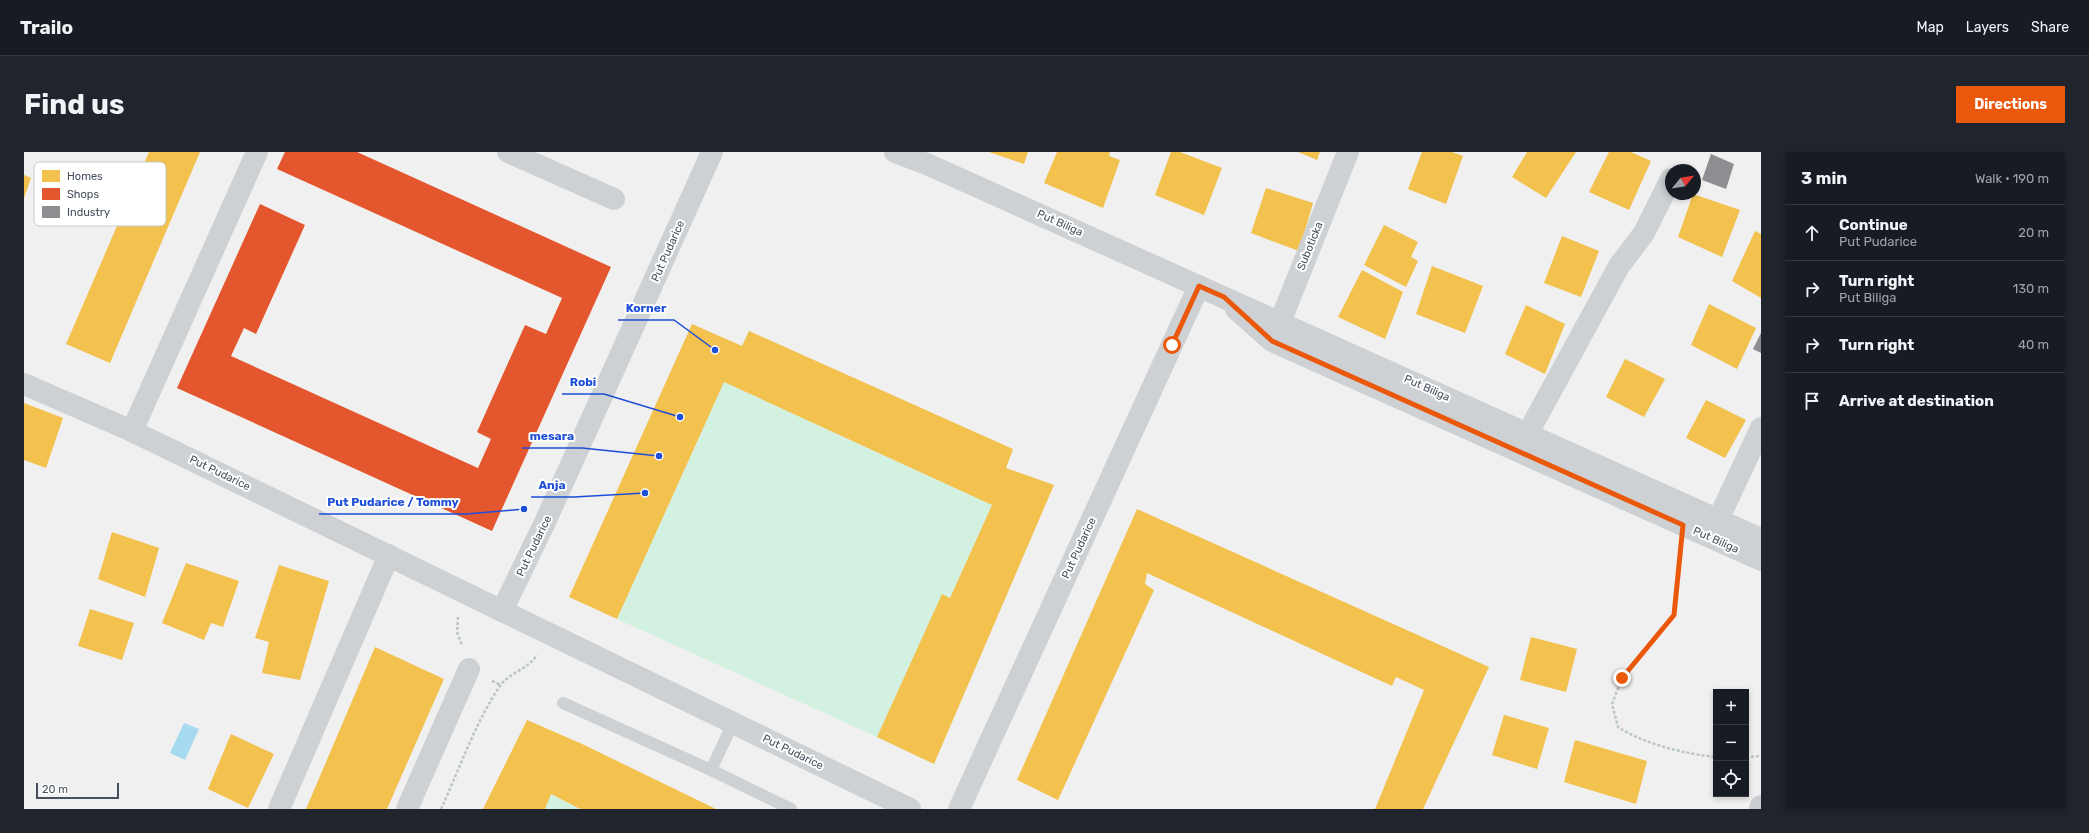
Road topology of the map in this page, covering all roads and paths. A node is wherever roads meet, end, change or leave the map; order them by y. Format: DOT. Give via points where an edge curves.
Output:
graph roads {
  1 [pos="258,152"];
  2 [pos="508,152"];
  3 [pos="712,152"];
  4 [pos="895,152"];
  5 [pos="1348,152"];
  6 [pos="931,158"];
  7 [pos="1665,191"];
  8 [pos="614,200"];
  9 [pos="1199,286"];
  10 [pos="1276,332"];
  11 [pos="24,384"];
  12 [pos="1761,428"];
  13 [pos="132,431"];
  14 [pos="1528,434"];
  15 [pos="1718,520"];
  16 [pos="1683,525"];
  17 [pos="1761,539"];
  18 [pos="389,556"];
  19 [pos="1761,560"];
  20 [pos="502,611"];
  21 [pos="549,633"];
  22 [pos="469,669"];
  23 [pos="562,703"];
  24 [pos="733,723"];
  25 [pos="1761,756"];
  26 [pos="1713,757"];
  27 [pos="1749,757"];
  28 [pos="711,770"];
  29 [pos="279,809"];
  30 [pos="407,809"];
  31 [pos="441,809"];
  32 [pos="791,809"];
  33 [pos="910,809"];
  34 [pos="959,809"];
  1 -- 13 [label="street"];
  2 -- 8 [label="street"];
  3 -- 20 [label="street, Put Pudarice" via="546,520"];
  4 -- 6 [label="street, Put Biliga"];
  5 -- 10 [label="street, Suboticka"];
  6 -- 9 [label="street, Put Biliga"];
  7 -- 14 [label="street" via="1644,232 1619,266"];
  9 -- 10 [label="street, Put Biliga" via="1224,297"];
  9 -- 34 [label="street, Put Pudarice"];
  10 -- 14 [label="street, Put Biliga"];
  10 -- 16 [label="street, Put Biliga"];
  11 -- 13 [label="street, Put Pudarice"];
  12 -- 15 [label="street"];
  13 -- 18 [label="street, Put Pudarice"];
  14 -- 15 [label="street, Put Biliga"];
  15 -- 17 [label="street, Put Biliga"];
  16 -- 19 [label="street, Put Biliga"];
  16 -- 26 [label="path" via="1674,615 1622,678 1612,704 1618,728 1634,738"];
  18 -- 20 [label="street, Put Pudarice"];
  18 -- 29 [label="street"];
  20 -- 21 [label="street, Put Pudarice"];
  21 -- 24 [label="street, Put Pudarice"];
  21 -- 31 [label="path" via="533,661 501,685 486,708"];
  22 -- 30 [label="street"];
  23 -- 28 [label="lane"];
  24 -- 28 [label="lane"];
  24 -- 33 [label="street, Put Pudarice"];
  25 -- 27 [label="path"];
  28 -- 32 [label="lane"];
}
